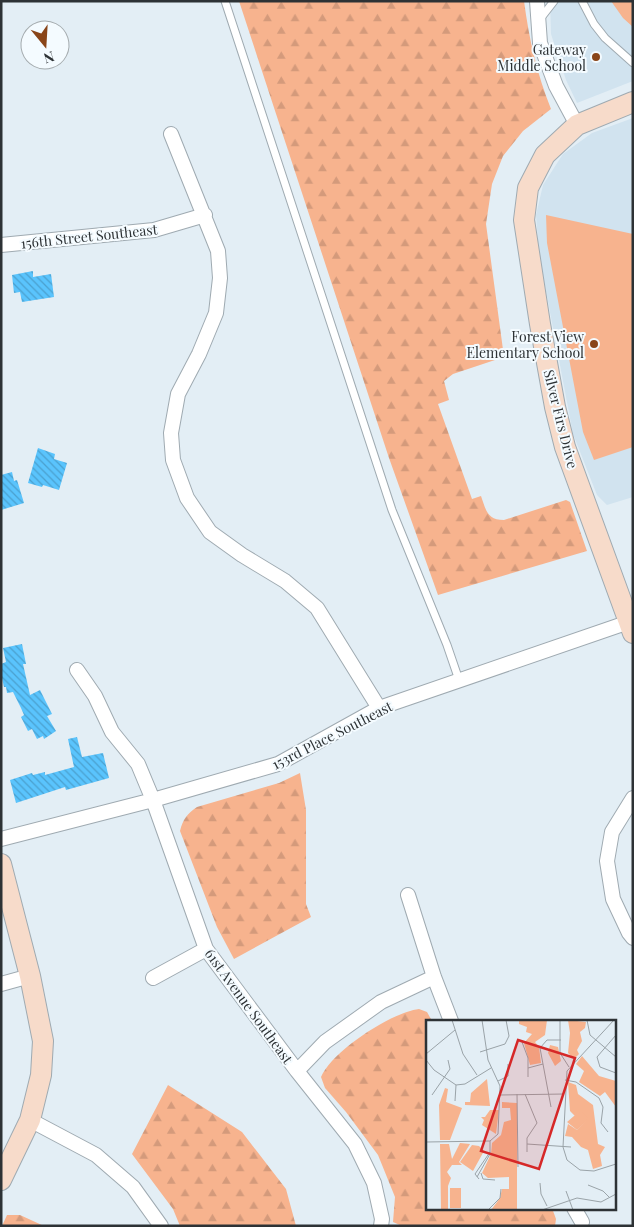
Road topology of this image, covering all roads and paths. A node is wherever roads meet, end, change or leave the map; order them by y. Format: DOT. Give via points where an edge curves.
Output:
graph roads {
  1 [pos="225,1"];
  2 [pos="537,1"];
  3 [pos="554,1"];
  4 [pos="582,1"];
  5 [pos="538,22"];
  6 [pos="633,63"];
  7 [pos="633,102"];
  8 [pos="578,126"];
  9 [pos="170,134"];
  10 [pos="204,215"];
  11 [pos="1,245"];
  12 [pos="631,627"];
  13 [pos="78,670"];
  14 [pos="459,680"];
  15 [pos="379,708"];
  16 [pos="633,798"];
  17 [pos="153,800"];
  18 [pos="1,840"];
  19 [pos="1,864"];
  20 [pos="408,895"];
  21 [pos="633,938"];
  22 [pos="206,949"];
  23 [pos="30,976"];
  24 [pos="434,977"];
  25 [pos="153,978"];
  26 [pos="1,984"];
  27 [pos="450,1020"];
  28 [pos="297,1071"];
  29 [pos="30,1120"];
  30 [pos="1,1180"];
  31 [pos="575,1210"];
  32 [pos="582,1222"];
  33 [pos="161,1226"];
  34 [pos="381,1226"];
  1 -- 14 [label="lane" via="392,510"];
  2 -- 5 [label="street"];
  3 -- 5 [label="lane"];
  4 -- 6 [label="lane" via="605,38"];
  5 -- 8 [label="street" via="540,43 556,86"];
  7 -- 8 [label="street"];
  8 -- 12 [label="street, Silver Firs Drive" via="544,155 528,188 524,220 543,342 565,447"];
  9 -- 10 [label="street"];
  10 -- 11 [label="street, 156th Street Southeast" via="154,230"];
  10 -- 15 [label="street" via="218,251 220,278 216,313 178,394 171,433 173,460 187,498 210,532 285,581 316,608"];
  12 -- 14 [label="street, 153rd Place Southeast"];
  13 -- 17 [label="street, 61st Avenue Southeast" via="112,732 138,764"];
  14 -- 15 [label="street, 153rd Place Southeast"];
  15 -- 17 [label="street, 153rd Place Southeast" via="278,764"];
  16 -- 21 [label="street" via="612,832 607,861 613,899"];
  17 -- 18 [label="street, 153rd Place Southeast"];
  17 -- 22 [label="street, 61st Avenue Southeast"];
  19 -- 23 [label="street"];
  20 -- 24 [label="street"];
  22 -- 25 [label="street"];
  22 -- 28 [label="street, 61st Avenue Southeast"];
  23 -- 26 [label="street"];
  23 -- 29 [label="street" via="43,1041 41,1075"];
  24 -- 27 [label="street"];
  24 -- 28 [label="street" via="381,1002 326,1042"];
  28 -- 34 [label="street, 61st Avenue Southeast" via="355,1144 374,1183"];
  29 -- 30 [label="street"];
  29 -- 33 [label="street" via="96,1155 133,1187"];
  31 -- 32 [label="street"];
}
